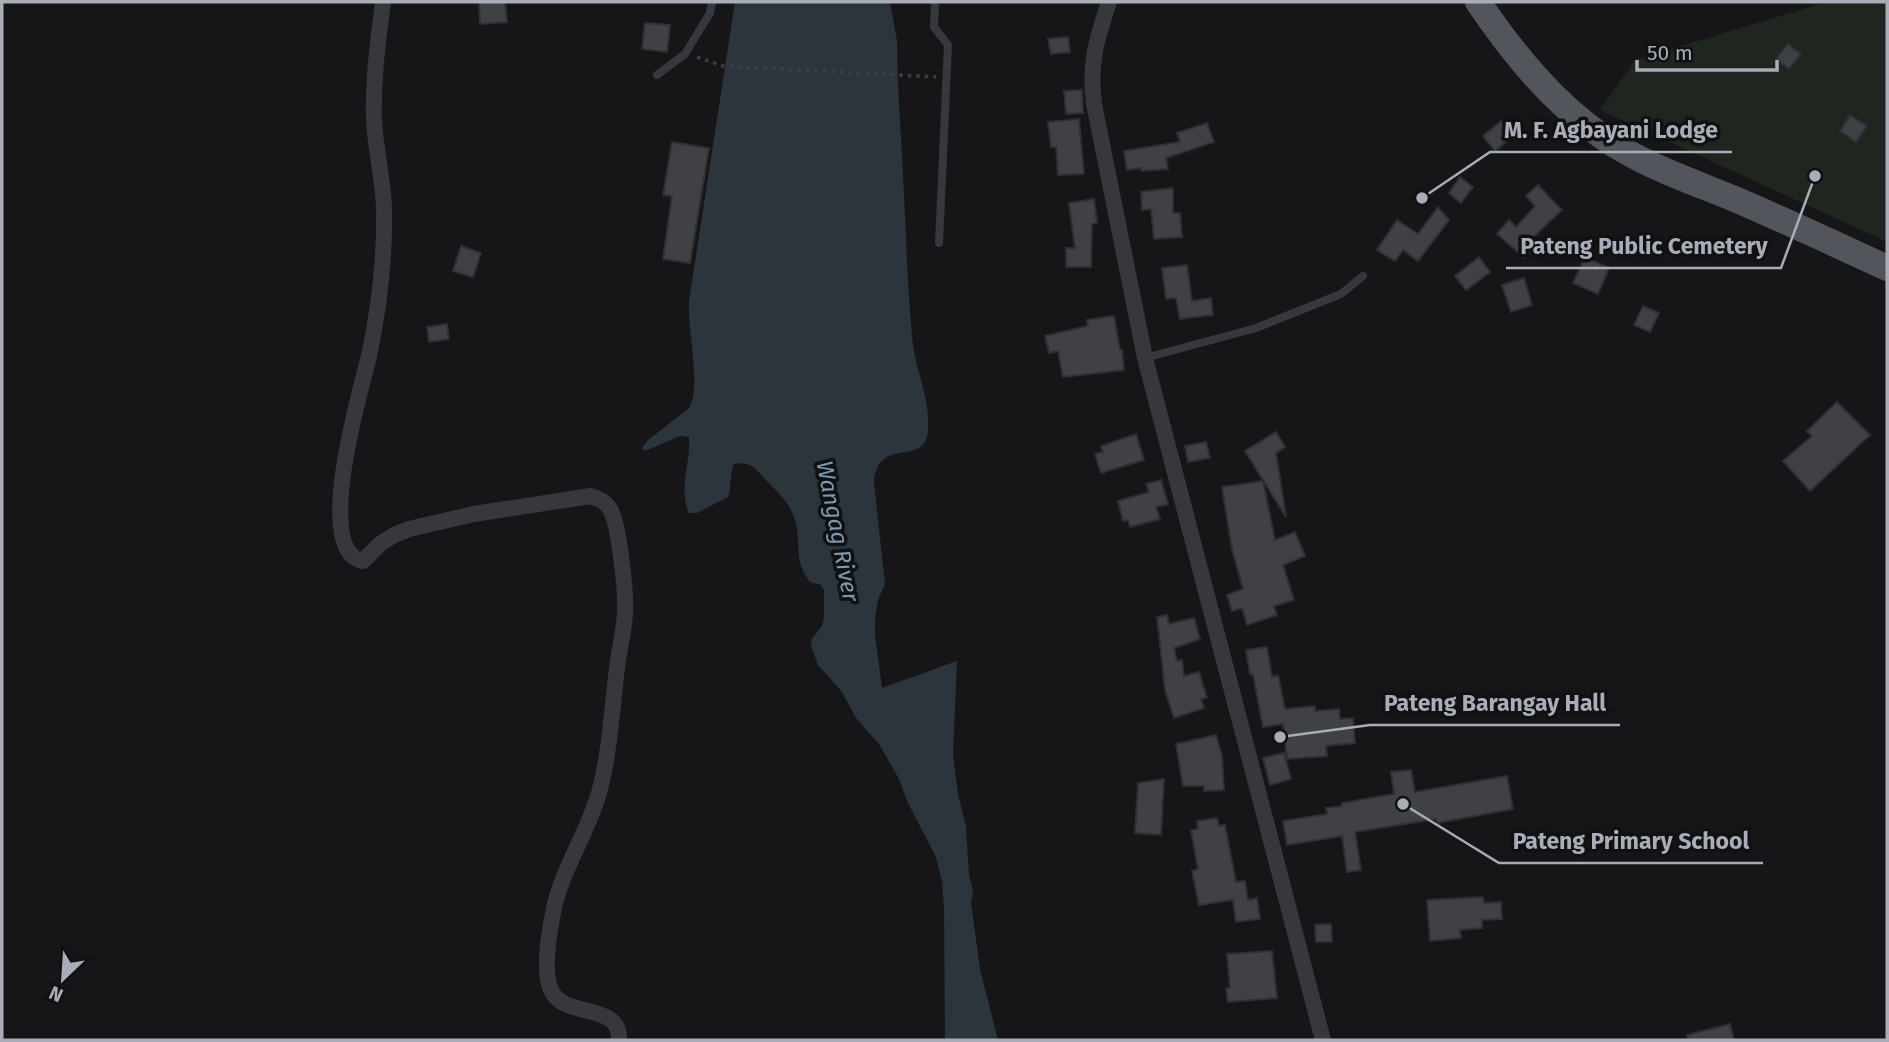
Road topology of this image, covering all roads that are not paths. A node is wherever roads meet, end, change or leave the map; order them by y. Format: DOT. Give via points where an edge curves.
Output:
graph roads {
  1 [pos="383,2"];
  2 [pos="712,2"];
  3 [pos="935,2"];
  4 [pos="1109,2"];
  5 [pos="1478,2"];
  6 [pos="657,75"];
  7 [pos="939,243"];
  8 [pos="1887,268"];
  9 [pos="1363,276"];
  10 [pos="1145,358"];
  11 [pos="620,1040"];
  12 [pos="1323,1040"];
  1 -- 11 [label="street" via="374,119 384,208 381,263 373,336 343,471 340,528 350,554 363,561 394,535 431,523 590,496 611,509 618,533 625,610 608,740 600,791 565,871 553,912 547,961 555,996 615,1022"];
  2 -- 6 [label="lane" via="685,54"];
  3 -- 7 [label="lane" via="934,27 947,45"];
  4 -- 10 [label="street" via="1092,56 1091,80"];
  5 -- 8 [label="main road" via="1510,49 1575,117 1605,139 1648,163"];
  9 -- 10 [label="lane" via="1341,294 1256,328"];
  10 -- 12 [label="street"];
}
